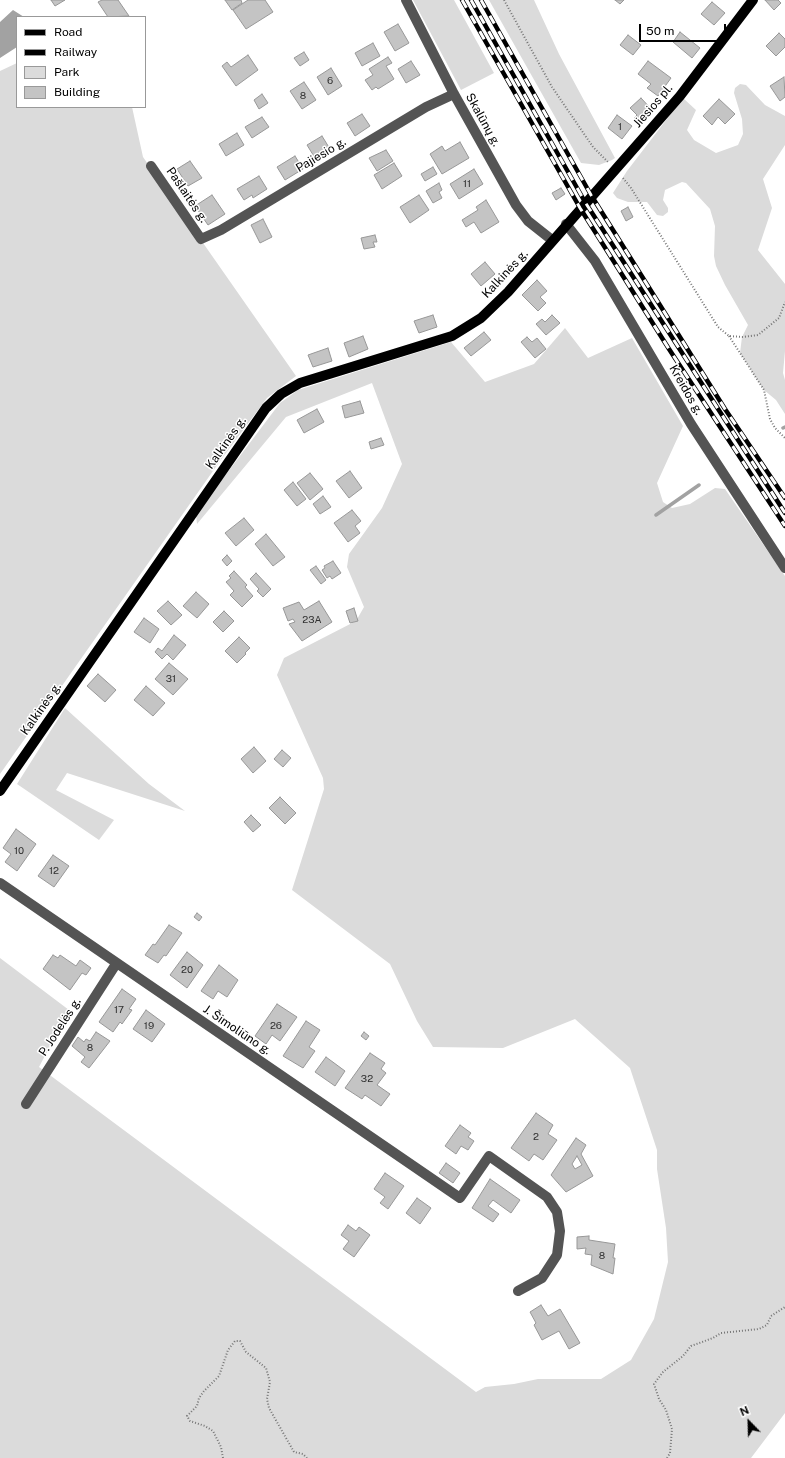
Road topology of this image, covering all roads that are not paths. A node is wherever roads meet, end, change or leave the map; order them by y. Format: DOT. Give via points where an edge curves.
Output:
graph roads {
  1 [pos="406,0"];
  2 [pos="753,0"];
  3 [pos="454,94"];
  4 [pos="152,166"];
  5 [pos="566,224"];
  6 [pos="201,239"];
  7 [pos="552,240"];
  8 [pos="785,568"];
  9 [pos="0,791"];
  10 [pos="0,883"];
  11 [pos="116,964"];
  12 [pos="26,1104"];
  13 [pos="518,1291"];
  1 -- 3 [label="street, Skalūnų g."];
  2 -- 5 [label="main road, Jiesios pl." via="680,96"];
  3 -- 6 [label="street, Pajiesio g." via="407,118 221,230"];
  3 -- 7 [label="street, Skalūnų g." via="516,205 528,221"];
  4 -- 6 [label="street, Pašlaitės g."];
  5 -- 7 [label="main road, Kalkinės g."];
  5 -- 8 [label="street, Kreidos g." via="595,261 691,424"];
  7 -- 9 [label="main road, Kalkinės g." via="508,292 481,318 452,336 300,383 280,394 266,408"];
  10 -- 11 [label="street, J. Šimoliūno g."];
  11 -- 12 [label="street, P. Jodelės g."];
  11 -- 13 [label="street, J. Šimoliūno g." via="460,1198 489,1156 548,1197 557,1212 560,1231 557,1255 542,1278"];
}
